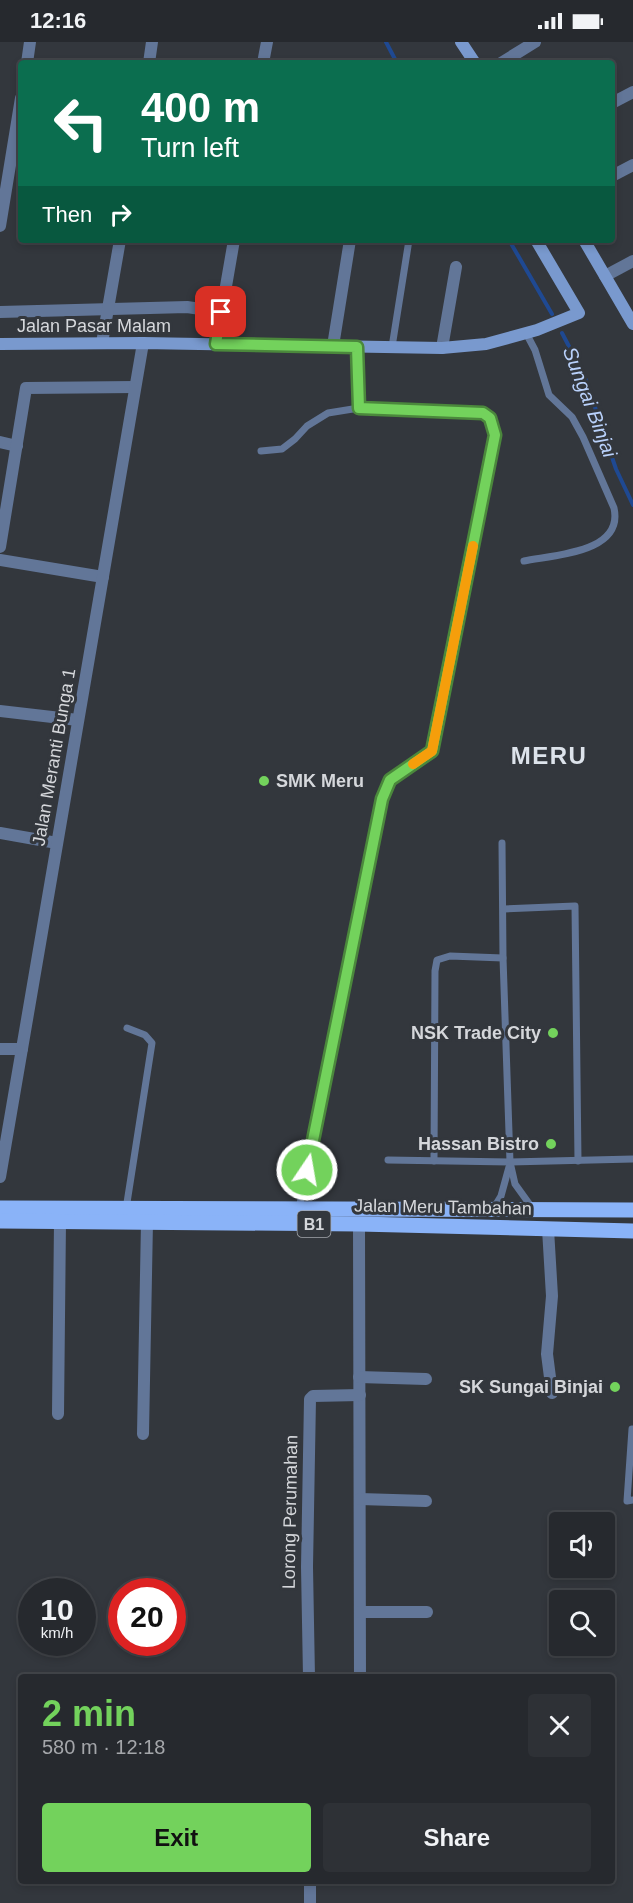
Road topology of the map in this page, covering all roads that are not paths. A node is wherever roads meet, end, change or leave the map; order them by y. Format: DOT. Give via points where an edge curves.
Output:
graph roads {
  1 [pos="30,42"];
  2 [pos="152,42"];
  3 [pos="267,42"];
  4 [pos="461,42"];
  5 [pos="535,42"];
  6 [pos="27,60"];
  7 [pos="149,60"];
  8 [pos="264,60"];
  9 [pos="473,60"];
  10 [pos="506,60"];
  11 [pos="633,92"];
  12 [pos="615,101"];
  13 [pos="18,116"];
  14 [pos="633,165"];
  15 [pos="615,174"];
  16 [pos="0,226"];
  17 [pos="119,243"];
  18 [pos="233,243"];
  19 [pos="350,243"];
  20 [pos="409,243"];
  21 [pos="538,243"];
  22 [pos="586,243"];
  23 [pos="633,261"];
  24 [pos="456,267"];
  25 [pos="605,276"];
  26 [pos="108,309"];
  27 [pos="0,312"];
  28 [pos="221,312"];
  29 [pos="633,324"];
  30 [pos="532,332"];
  31 [pos="102,343"];
  32 [pos="143,343"];
  33 [pos="0,344"];
  34 [pos="216,344"];
  35 [pos="333,346"];
  36 [pos="357,347"];
  37 [pos="392,347"];
  38 [pos="442,348"];
  39 [pos="135,387"];
  40 [pos="359,408"];
  41 [pos="0,442"];
  42 [pos="17,446"];
  43 [pos="261,451"];
  44 [pos="0,547"];
  45 [pos="0,560"];
  46 [pos="524,561"];
  47 [pos="103,577"];
  48 [pos="0,711"];
  49 [pos="78,720"];
  50 [pos="0,833"];
  51 [pos="57,843"];
  52 [pos="502,843"];
  53 [pos="504,909"];
  54 [pos="503,958"];
  55 [pos="127,1028"];
  56 [pos="0,1049"];
  57 [pos="22,1049"];
  58 [pos="633,1159"];
  59 [pos="388,1160"];
  60 [pos="434,1161"];
  61 [pos="578,1161"];
  62 [pos="510,1162"];
  63 [pos="1,1172"];
  64 [pos="0,1208"];
  65 [pos="126,1209"];
  66 [pos="299,1209"];
  67 [pos="493,1209"];
  68 [pos="533,1209"];
  69 [pos="633,1210"];
  70 [pos="0,1221"];
  71 [pos="60,1221"];
  72 [pos="147,1222"];
  73 [pos="359,1224"];
  74 [pos="548,1229"];
  75 [pos="633,1231"];
  76 [pos="359,1377"];
  77 [pos="426,1379"];
  78 [pos="552,1393"];
  79 [pos="360,1395"];
  80 [pos="57,1414"];
  81 [pos="632,1429"];
  82 [pos="143,1434"];
  83 [pos="360,1499"];
  84 [pos="633,1500"];
  85 [pos="426,1501"];
  86 [pos="360,1612"];
  87 [pos="427,1612"];
  88 [pos="309,1674"];
  89 [pos="360,1674"];
  90 [pos="310,1884"];
  91 [pos="310,1903"];
  1 -- 6 [label="street"];
  2 -- 7 [label="street"];
  3 -- 8 [label="street"];
  4 -- 9 [label="street"];
  5 -- 10 [label="street"];
  11 -- 12 [label="street"];
  13 -- 16 [label="street"];
  14 -- 15 [label="street"];
  17 -- 26 [label="street"];
  18 -- 28 [label="street"];
  19 -- 35 [label="street"];
  20 -- 37 [label="lane"];
  21 -- 30 [label="street, Jalan Pasar Malam" via="579,313"];
  22 -- 25 [label="street"];
  23 -- 25 [label="street"];
  24 -- 38 [label="street"];
  25 -- 29 [label="street"];
  26 -- 27 [label="street"];
  26 -- 28 [label="street" via="187,307"];
  26 -- 31 [label="street"];
  28 -- 34 [label="street"];
  30 -- 38 [label="street, Jalan Pasar Malam" via="486,345"];
  30 -- 46 [label="lane" via="549,395 570,413 583,437 614,508 615,519 602,542"];
  31 -- 32 [label="street, Jalan Pasar Malam"];
  31 -- 33 [label="street, Jalan Pasar Malam"];
  32 -- 34 [label="street, Jalan Pasar Malam"];
  32 -- 39 [label="street, Jalan Meranti Bunga 1"];
  34 -- 35 [label="street, Jalan Pasar Malam"];
  35 -- 36 [label="street, Jalan Pasar Malam"];
  36 -- 37 [label="street, Jalan Pasar Malam"];
  36 -- 40 [label="street"];
  37 -- 38 [label="street, Jalan Pasar Malam"];
  39 -- 42 [label="street" via="26,388"];
  39 -- 47 [label="street, Jalan Meranti Bunga 1"];
  40 -- 43 [label="lane" via="328,413 306,426 282,449"];
  40 -- 66 [label="lane" via="483,413 490,418 495,435 432,751 390,780 382,799"];
  41 -- 42 [label="street"];
  42 -- 44 [label="street"];
  45 -- 47 [label="street"];
  47 -- 49 [label="street, Jalan Meranti Bunga 1"];
  48 -- 49 [label="street"];
  49 -- 51 [label="street, Jalan Meranti Bunga 1"];
  50 -- 51 [label="street"];
  51 -- 57 [label="street, Jalan Meranti Bunga 1"];
  52 -- 53 [label="lane"];
  53 -- 54 [label="lane"];
  53 -- 61 [label="lane" via="575,906"];
  54 -- 60 [label="lane" via="450,956 437,960"];
  54 -- 62 [label="lane"];
  55 -- 65 [label="lane" via="145,1035 152,1043"];
  56 -- 57 [label="street"];
  57 -- 63 [label="street, Jalan Meranti Bunga 1"];
  58 -- 61 [label="lane"];
  59 -- 60 [label="lane"];
  60 -- 62 [label="lane"];
  61 -- 62 [label="lane"];
  62 -- 67 [label="lane" via="504,1189"];
  62 -- 68 [label="lane" via="515,1184"];
  64 -- 65 [label="main road, Jalan Meru Tambahan / B1"];
  65 -- 66 [label="main road, Jalan Meru Tambahan / B1"];
  66 -- 67 [label="main road, Jalan Meru Tambahan / B1"];
  67 -- 68 [label="main road, Jalan Meru Tambahan / B1"];
  68 -- 69 [label="main road, Jalan Meru Tambahan / B1"];
  70 -- 71 [label="main road, Jalan Meru Tambahan / B1"];
  71 -- 72 [label="main road, Jalan Meru Tambahan / B1"];
  71 -- 80 [label="street"];
  72 -- 73 [label="main road, Jalan Meru Tambahan / B1"];
  72 -- 82 [label="street"];
  73 -- 74 [label="main road, Jalan Meru Tambahan / B1"];
  73 -- 76 [label="street"];
  74 -- 75 [label="main road, Jalan Meru Tambahan / B1"];
  74 -- 78 [label="street" via="552,1296 547,1354"];
  76 -- 77 [label="street"];
  76 -- 79 [label="street"];
  79 -- 83 [label="street"];
  79 -- 88 [label="street, Lorong Perumahan" via="310,1399"];
  81 -- 84 [label="lane" via="627,1501"];
  83 -- 85 [label="street"];
  83 -- 86 [label="street"];
  86 -- 87 [label="street"];
  86 -- 89 [label="street"];
  90 -- 91 [label="street"];
}
